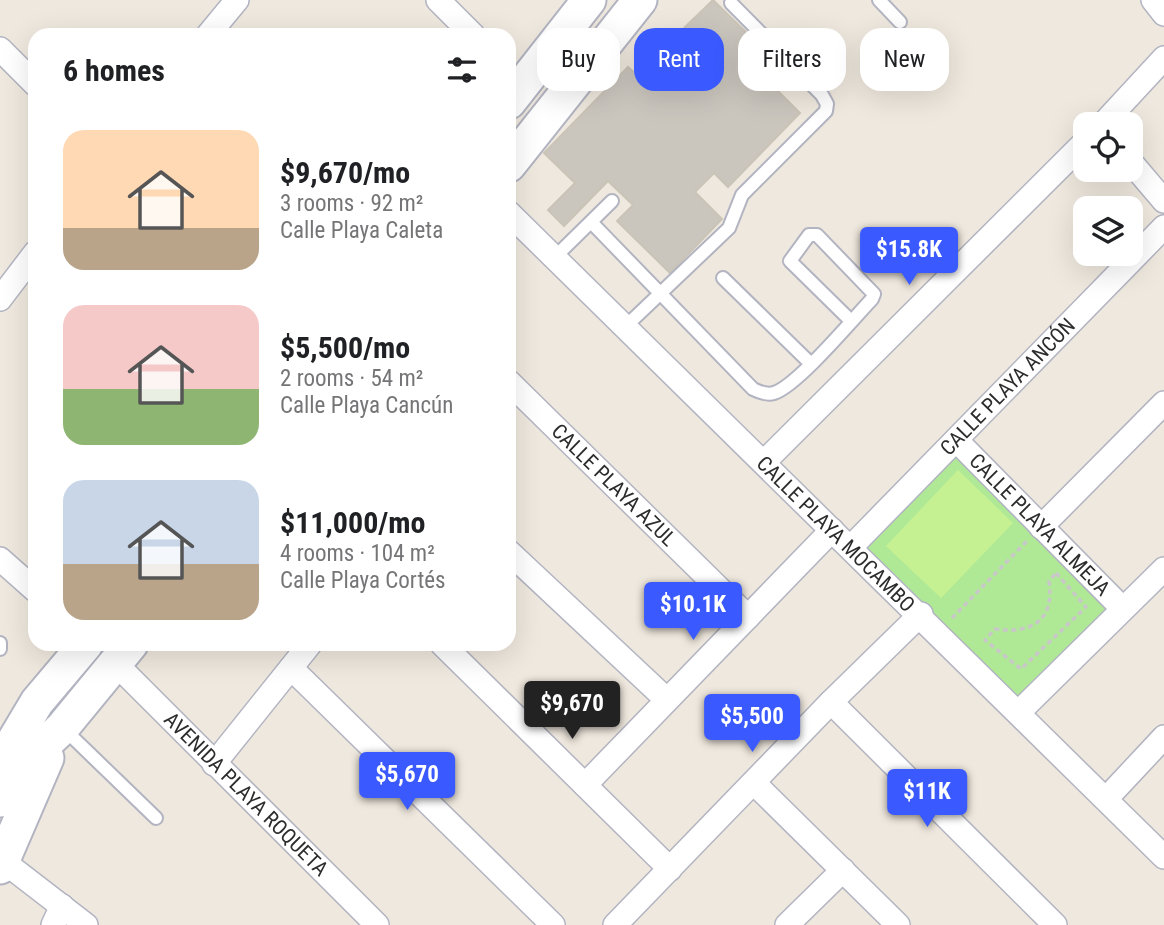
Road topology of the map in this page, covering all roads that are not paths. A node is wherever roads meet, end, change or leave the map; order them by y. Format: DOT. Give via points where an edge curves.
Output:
graph roads {
  1 [pos="237,0"];
  2 [pos="438,0"];
  3 [pos="589,0"];
  4 [pos="640,0"];
  5 [pos="879,0"];
  6 [pos="1153,0"];
  7 [pos="731,4"];
  8 [pos="1164,14"];
  9 [pos="900,22"];
  10 [pos="214,28"];
  11 [pos="466,28"];
  12 [pos="0,49"];
  13 [pos="1164,58"];
  14 [pos="28,76"];
  15 [pos="516,84"];
  16 [pos="516,89"];
  17 [pos="1114,112"];
  18 [pos="551,113"];
  19 [pos="1073,154"];
  20 [pos="516,156"];
  21 [pos="1143,176"];
  22 [pos="612,201"];
  23 [pos="1164,201"];
  24 [pos="516,220"];
  25 [pos="591,222"];
  26 [pos="1164,227"];
  27 [pos="555,257"];
  28 [pos="28,262"];
  29 [pos="723,278"];
  30 [pos="661,293"];
  31 [pos="0,299"];
  32 [pos="850,321"];
  33 [pos="625,327"];
  34 [pos="810,363"];
  35 [pos="516,389"];
  36 [pos="1164,403"];
  37 [pos="956,440"];
  38 [pos="764,462"];
  39 [pos="1041,527"];
  40 [pos="832,530"];
  41 [pos="851,547"];
  42 [pos="516,558"];
  43 [pos="0,559"];
  44 [pos="1164,569"];
  45 [pos="28,584"];
  46 [pos="1123,609"];
  47 [pos="921,614"];
  48 [pos="748,617"];
  49 [pos="0,643"];
  50 [pos="0,649"];
  51 [pos="80,651"];
  52 [pos="304,651"];
  53 [pos="449,651"];
  54 [pos="123,654"];
  55 [pos="291,668"];
  56 [pos="667,700"];
  57 [pos="37,702"];
  58 [pos="831,702"];
  59 [pos="1019,712"];
  60 [pos="62,728"];
  61 [pos="1164,737"];
  62 [pos="0,738"];
  63 [pos="0,764"];
  64 [pos="214,764"];
  65 [pos="754,783"];
  66 [pos="585,785"];
  67 [pos="1106,799"];
  68 [pos="0,800"];
  69 [pos="156,818"];
  70 [pos="0,824"];
  71 [pos="1164,857"];
  72 [pos="1,864"];
  73 [pos="670,869"];
  74 [pos="843,870"];
  75 [pos="57,915"];
  76 [pos="86,925"];
  77 [pos="377,925"];
  78 [pos="553,925"];
  79 [pos="615,925"];
  80 [pos="787,925"];
  81 [pos="898,925"];
  82 [pos="1055,925"];
  1 -- 10 [label="street"];
  2 -- 11 [label="street"];
  3 -- 15 [label="main road"];
  4 -- 18 [label="main road"];
  5 -- 9 [label="lane"];
  6 -- 8 [label="street"];
  7 -- 30 [label="lane" via="822,95 826,111 741,195 729,228"];
  12 -- 14 [label="street"];
  13 -- 17 [label="street"];
  16 -- 18 [label="street"];
  18 -- 20 [label="main road"];
  19 -- 38 [label="street"];
  21 -- 23 [label="street"];
  22 -- 25 [label="lane"];
  24 -- 27 [label="street, CALLE PLAYA MOCAMBO"];
  25 -- 27 [label="lane"];
  25 -- 30 [label="lane"];
  26 -- 37 [label="street, CALLE PLAYA ANCÓN"];
  27 -- 33 [label="street, CALLE PLAYA MOCAMBO"];
  28 -- 31 [label="street"];
  29 -- 34 [label="lane"];
  30 -- 33 [label="lane"];
  30 -- 34 [label="lane" via="753,389 773,394"];
  32 -- 32 [label="lane" via="874,294 817,236 809,234 790,261"];
  32 -- 34 [label="lane"];
  33 -- 38 [label="street, CALLE PLAYA MOCAMBO"];
  35 -- 48 [label="street, CALLE PLAYA AZUL"];
  36 -- 39 [label="street"];
  37 -- 39 [label="street, CALLE PLAYA ALMEJA"];
  37 -- 41 [label="street, CALLE PLAYA ANCÓN"];
  38 -- 40 [label="street, CALLE PLAYA MOCAMBO"];
  39 -- 46 [label="street, CALLE PLAYA ALMEJA"];
  40 -- 41 [label="street, CALLE PLAYA MOCAMBO"];
  40 -- 48 [label="street"];
  41 -- 47 [label="street, CALLE PLAYA MOCAMBO"];
  42 -- 56 [label="street"];
  43 -- 45 [label="street"];
  44 -- 46 [label="street"];
  46 -- 59 [label="street"];
  47 -- 58 [label="street"];
  47 -- 59 [label="street, CALLE PLAYA MOCAMBO"];
  48 -- 56 [label="street"];
  49 -- 50 [label="lane"];
  51 -- 57 [label="main road"];
  52 -- 55 [label="street"];
  53 -- 66 [label="street"];
  54 -- 60 [label="main road"];
  54 -- 64 [label="street, AVENIDA PLAYA ROQUETA"];
  55 -- 64 [label="street"];
  55 -- 78 [label="street"];
  56 -- 66 [label="street"];
  57 -- 62 [label="main road"];
  57 -- 63 [label="main road"];
  58 -- 65 [label="street"];
  58 -- 82 [label="street"];
  59 -- 67 [label="street, CALLE PLAYA MOCAMBO"];
  60 -- 68 [label="main road" via="27,761"];
  60 -- 69 [label="lane"];
  60 -- 70 [label="main road"];
  60 -- 72 [label="main road"];
  61 -- 67 [label="street"];
  64 -- 77 [label="street, AVENIDA PLAYA ROQUETA"];
  65 -- 73 [label="street"];
  65 -- 74 [label="street"];
  66 -- 73 [label="street"];
  67 -- 71 [label="street, CALLE PLAYA MOCAMBO"];
  72 -- 75 [label="street"];
  73 -- 79 [label="street"];
  74 -- 80 [label="street"];
  74 -- 81 [label="street"];
  75 -- 76 [label="street"];
}
